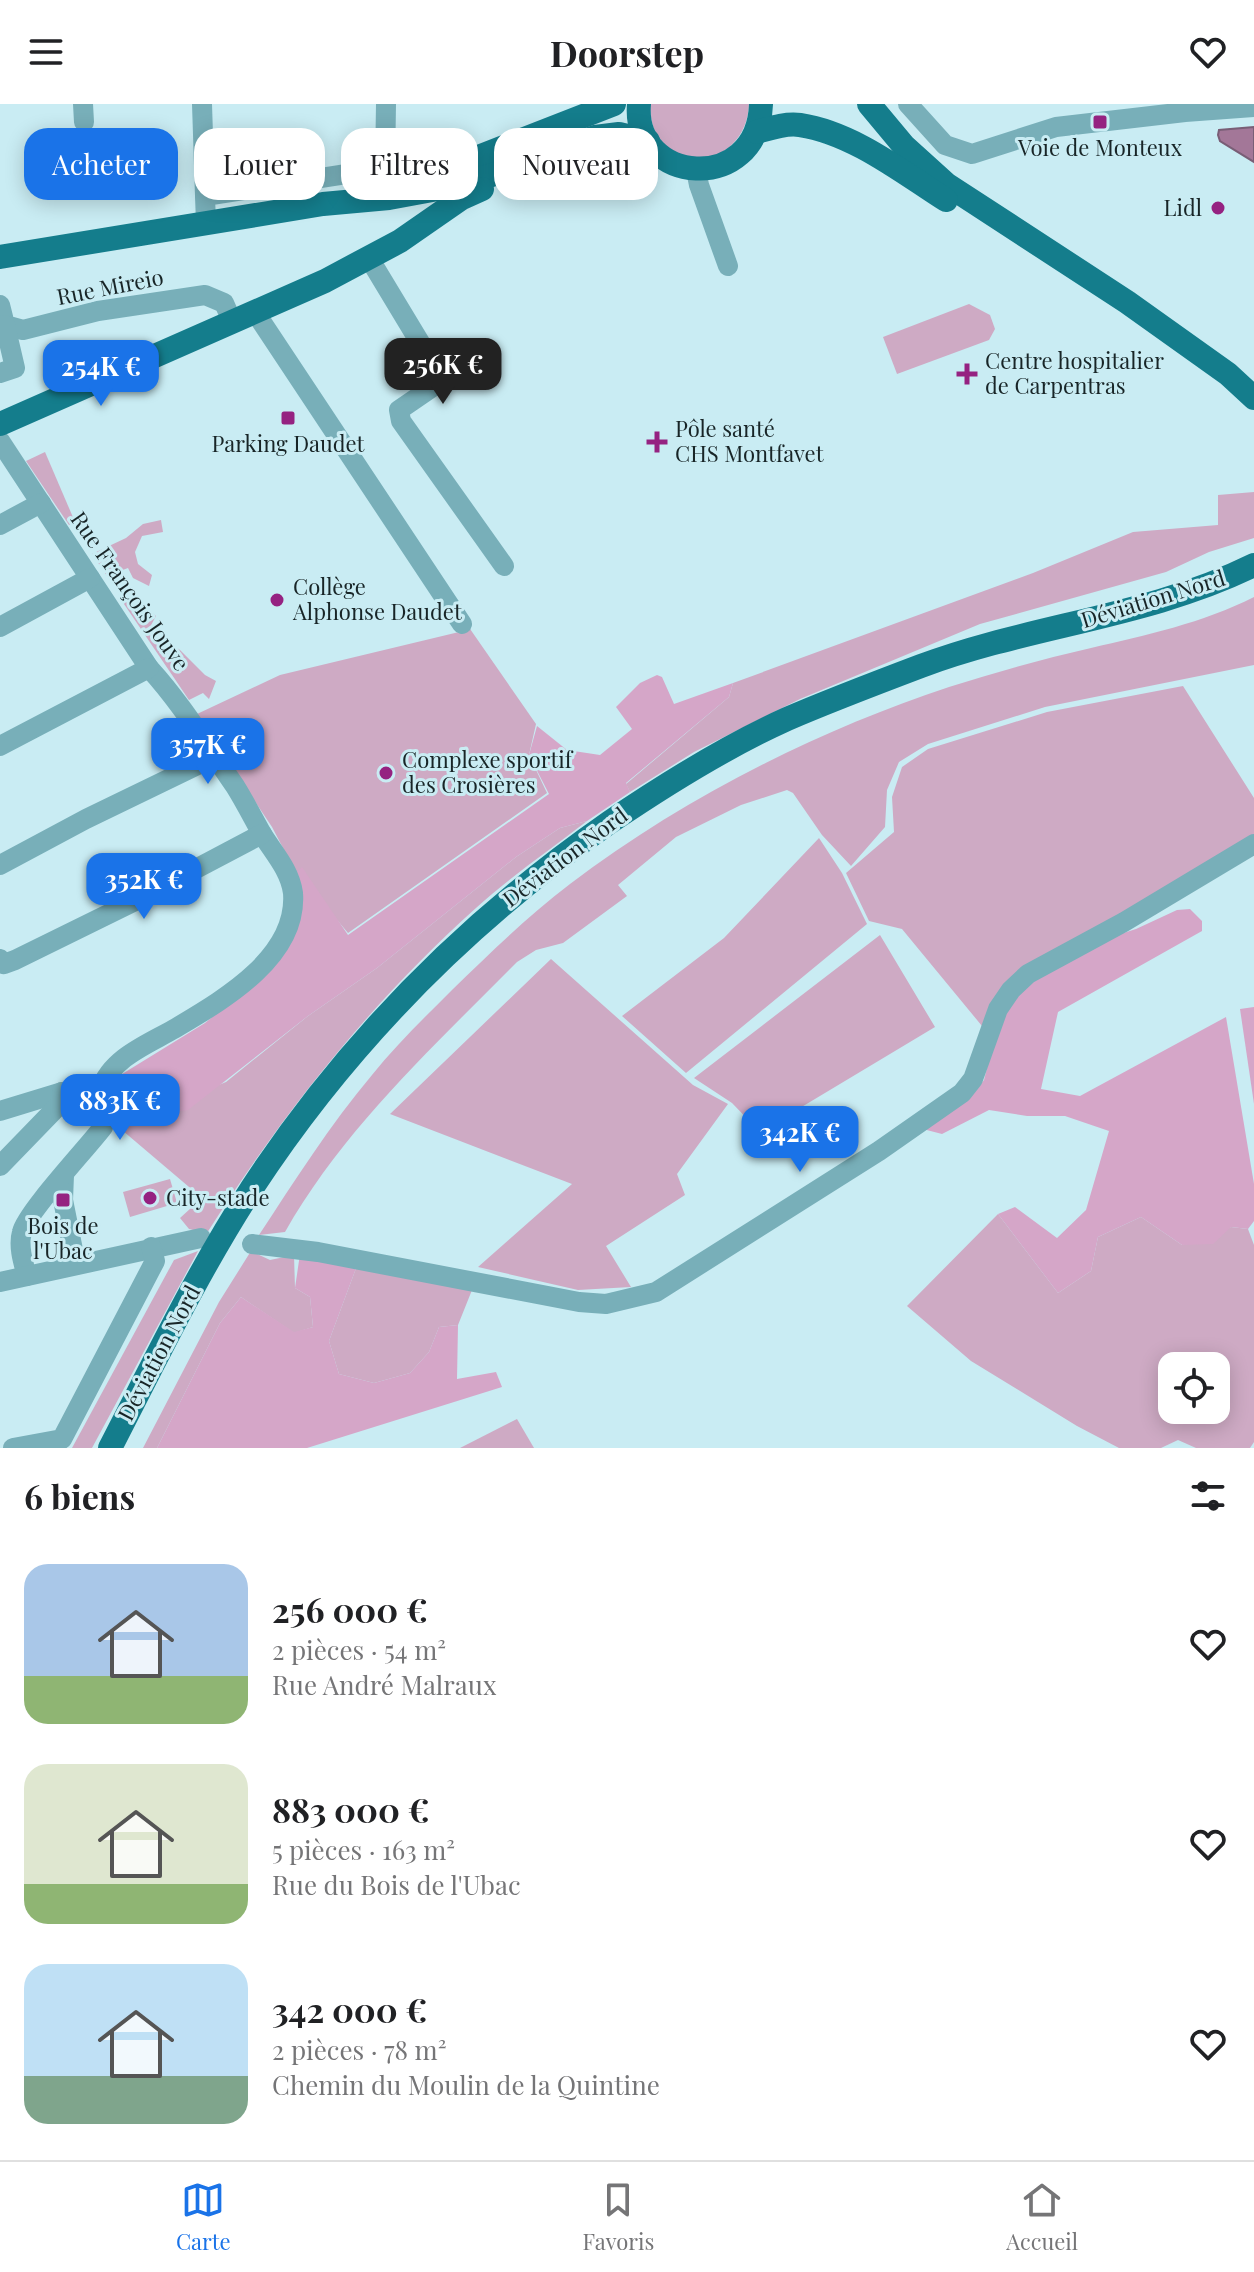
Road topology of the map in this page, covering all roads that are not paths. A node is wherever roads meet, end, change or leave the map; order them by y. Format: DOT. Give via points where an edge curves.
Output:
graph roads {
  1 [pos="202,104"];
  2 [pos="386,104"];
  3 [pos="614,104"];
  4 [pos="639,104"];
  5 [pos="761,104"];
  6 [pos="869,104"];
  7 [pos="908,104"];
  8 [pos="1254,107"];
  9 [pos="203,128"];
  10 [pos="556,128"];
  11 [pos="642,128"];
  12 [pos="757,132"];
  13 [pos="658,151"];
  14 [pos="494,152"];
  15 [pos="696,170"];
  16 [pos="325,177"];
  17 [pos="494,183"];
  18 [pos="205,200"];
  19 [pos="367,200"];
  20 [pos="394,200"];
  21 [pos="438,200"];
  22 [pos="323,204"];
  23 [pos="206,223"];
  24 [pos="1010,227"];
  25 [pos="399,233"];
  26 [pos="0,257"];
  27 [pos="369,258"];
  28 [pos="728,266"];
  29 [pos="244,316"];
  30 [pos="2,318"];
  31 [pos="0,373"];
  32 [pos="1251,393"];
  33 [pos="0,424"];
  34 [pos="0,441"];
  35 [pos="41,503"];
  36 [pos="0,525"];
  37 [pos="1254,554"];
  38 [pos="1254,565"];
  39 [pos="504,566"];
  40 [pos="90,578"];
  41 [pos="1228,578"];
  42 [pos="1254,583"];
  43 [pos="462,624"];
  44 [pos="0,627"];
  45 [pos="149,668"];
  46 [pos="0,746"];
  47 [pos="214,757"];
  48 [pos="262,834"];
  49 [pos="1254,844"];
  50 [pos="0,865"];
  51 [pos="2,962"];
  52 [pos="101,1089"];
  53 [pos="62,1092"];
  54 [pos="0,1111"];
  55 [pos="0,1166"];
  56 [pos="64,1175"];
  57 [pos="66,1220"];
  58 [pos="24,1225"];
  59 [pos="0,1234"];
  60 [pos="201,1238"];
  61 [pos="252,1244"];
  62 [pos="151,1247"];
  63 [pos="76,1265"];
  64 [pos="27,1276"];
  65 [pos="0,1282"];
  66 [pos="13,1448"];
  67 [pos="110,1448"];
  68 [pos="127,1448"];
  1 -- 9 [label="street"];
  2 -- 16 [label="street" via="385,168"];
  3 -- 10 [label="main road"];
  4 -- 11 [label="main road"];
  5 -- 12 [label="main road"];
  6 -- 24 [label="main road" via="925,166"];
  7 -- 8 [label="street" via="945,145 972,154 1056,127"];
  12 -- 15 [label="main road" via="735,159"];
  12 -- 24 [label="main road" via="798,124 829,133 976,218"];
  13 -- 15 [label="main road" via="668,161"];
  14 -- 22 [label="main road"];
  15 -- 28 [label="street"];
  17 -- 27 [label="main road"];
  18 -- 23 [label="street"];
  19 -- 22 [label="main road"];
  20 -- 25 [label="main road" via="403,215"];
  21 -- 25 [label="main road"];
  22 -- 23 [label="main road"];
  23 -- 26 [label="main road"];
  24 -- 32 [label="main road" via="1127,302"];
  25 -- 27 [label="main road"];
  27 -- 29 [label="main road"];
  27 -- 39 [label="street" via="439,374 434,386 399,410 401,421"];
  29 -- 30 [label="street, Rue Mireio" via="205,295 98,311 23,330"];
  29 -- 33 [label="main road"];
  29 -- 43 [label="street, Rue Mireio"];
  30 -- 31 [label="street" via="15,368"];
  34 -- 35 [label="street, Rue François Jouve"];
  35 -- 36 [label="street"];
  35 -- 40 [label="street, Rue François Jouve"];
  37 -- 41 [label="main road" via="1233,564"];
  38 -- 41 [label="main road, Déviation Nord"];
  40 -- 44 [label="street"];
  40 -- 45 [label="street, Rue François Jouve"];
  41 -- 67 [label="main road, Déviation Nord" via="925,665 785,720 649,795 564,854 505,900 406,993 300,1119 209,1259"];
  42 -- 68 [label="main road, Déviation Nord" via="1144,623 964,667 861,705 763,748 680,795 560,876 448,973 323,1114 226,1261"];
  45 -- 46 [label="street"];
  45 -- 47 [label="street, Rue François Jouve" via="176,698"];
  47 -- 48 [label="street, Rue François Jouve"];
  47 -- 50 [label="street"];
  48 -- 51 [label="street" via="135,901"];
  48 -- 52 [label="street, Rue François Jouve" via="293,893 288,924 274,952 200,1013 117,1063"];
  49 -- 61 [label="street" via="1028,974 998,1009 973,1079 962,1093 656,1292 606,1304 579,1302"];
  52 -- 53 [label="street"];
  52 -- 56 [label="street" via="106,1120"];
  53 -- 54 [label="street"];
  53 -- 55 [label="street" via="61,1103"];
  56 -- 57 [label="street"];
  56 -- 58 [label="street"];
  57 -- 58 [label="street" via="44,1215"];
  57 -- 63 [label="street"];
  58 -- 59 [label="street"];
  58 -- 64 [label="street" via="21,1253"];
  60 -- 62 [label="street"];
  62 -- 63 [label="street"];
  62 -- 66 [label="street" via="155,1261 62,1439"];
  63 -- 64 [label="street"];
  64 -- 65 [label="street"];
}
